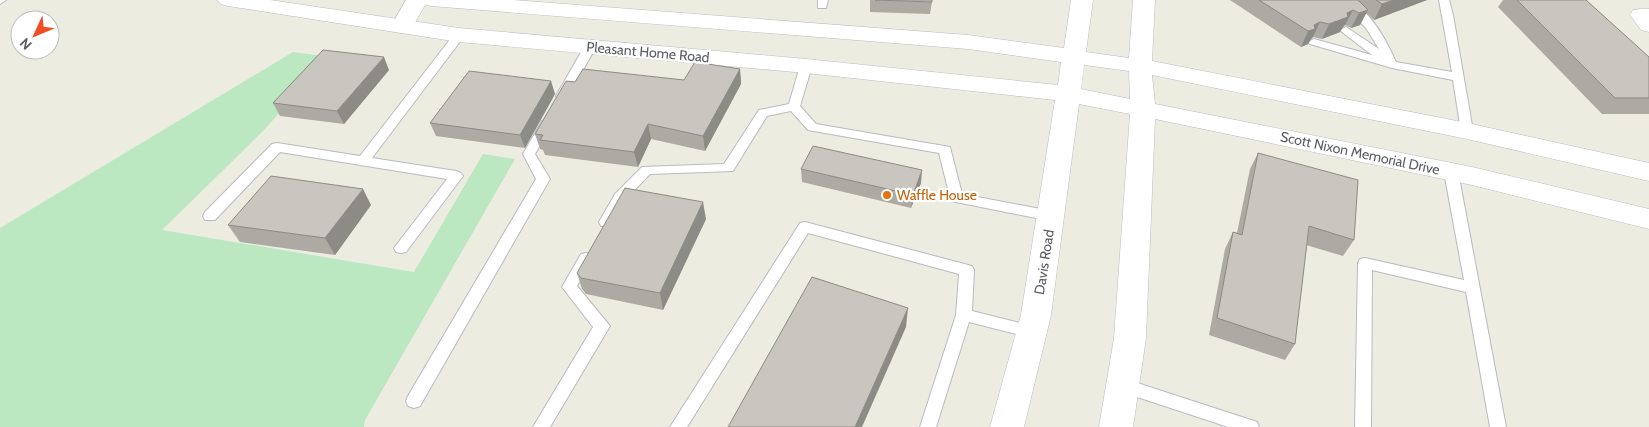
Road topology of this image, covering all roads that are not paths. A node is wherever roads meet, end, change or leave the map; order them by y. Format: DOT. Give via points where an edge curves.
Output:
graph roads {
  1 [pos="228,0"];
  2 [pos="418,0"];
  3 [pos="431,0"];
  4 [pos="1082,0"];
  5 [pos="1144,0"];
  6 [pos="1444,0"];
  7 [pos="1347,5"];
  8 [pos="1649,16"];
  9 [pos="1649,25"];
  10 [pos="402,26"];
  11 [pos="1346,30"];
  12 [pos="459,35"];
  13 [pos="1314,42"];
  14 [pos="590,47"];
  15 [pos="1074,57"];
  16 [pos="1392,65"];
  17 [pos="806,66"];
  18 [pos="1140,66"];
  19 [pos="1458,78"];
  20 [pos="1069,94"];
  21 [pos="794,107"];
  22 [pos="1143,108"];
  23 [pos="1467,131"];
  24 [pos="363,160"];
  25 [pos="1451,172"];
  26 [pos="1649,172"];
  27 [pos="210,216"];
  28 [pos="1051,216"];
  29 [pos="1649,218"];
  30 [pos="401,248"];
  31 [pos="1472,288"];
  32 [pos="964,315"];
  33 [pos="1032,332"];
  34 [pos="1122,385"];
  35 [pos="414,402"];
  36 [pos="541,427"];
  37 [pos="678,427"];
  38 [pos="928,427"];
  39 [pos="1007,427"];
  40 [pos="1116,427"];
  41 [pos="1251,427"];
  42 [pos="1363,427"];
  43 [pos="1498,427"];
  1 -- 10 [label="main road, Pleasant Home Road"];
  2 -- 10 [label="main road"];
  3 -- 15 [label="main road" via="968,42"];
  4 -- 15 [label="main road, Davis Road"];
  5 -- 18 [label="main road"];
  6 -- 19 [label="lane"];
  7 -- 16 [label="lane" via="1379,36"];
  8 -- 9 [label="main road" via="1641,15"];
  10 -- 12 [label="main road, Pleasant Home Road"];
  11 -- 16 [label="lane"];
  12 -- 14 [label="main road, Pleasant Home Road"];
  12 -- 24 [label="lane"];
  13 -- 16 [label="lane"];
  14 -- 17 [label="main road, Pleasant Home Road"];
  14 -- 35 [label="lane" via="529,154 544,179"];
  15 -- 18 [label="main road"];
  15 -- 20 [label="main road, Davis Road"];
  16 -- 19 [label="lane"];
  17 -- 20 [label="main road, Pleasant Home Road"];
  17 -- 21 [label="lane"];
  18 -- 22 [label="main road"];
  18 -- 23 [label="main road"];
  19 -- 23 [label="lane"];
  20 -- 22 [label="main road, Scott Nixon Memorial Drive"];
  20 -- 28 [label="main road, Davis Road"];
  21 -- 28 [label="lane" via="812,127 946,150 956,198"];
  21 -- 36 [label="lane" via="763,113 728,168 647,170 620,197 569,287 602,326"];
  22 -- 25 [label="main road, Scott Nixon Memorial Drive"];
  22 -- 34 [label="main road" via="1130,338"];
  23 -- 26 [label="main road"];
  24 -- 27 [label="lane" via="277,147"];
  24 -- 30 [label="lane" via="456,176"];
  25 -- 29 [label="main road, Scott Nixon Memorial Drive"];
  25 -- 31 [label="lane"];
  28 -- 33 [label="main road, Davis Road"];
  31 -- 42 [label="lane" via="1365,263"];
  31 -- 43 [label="lane"];
  32 -- 33 [label="lane"];
  32 -- 37 [label="lane" via="967,270 805,227"];
  32 -- 38 [label="lane"];
  33 -- 39 [label="main road, Davis Road"];
  34 -- 40 [label="main road"];
  34 -- 41 [label="lane"];
}
